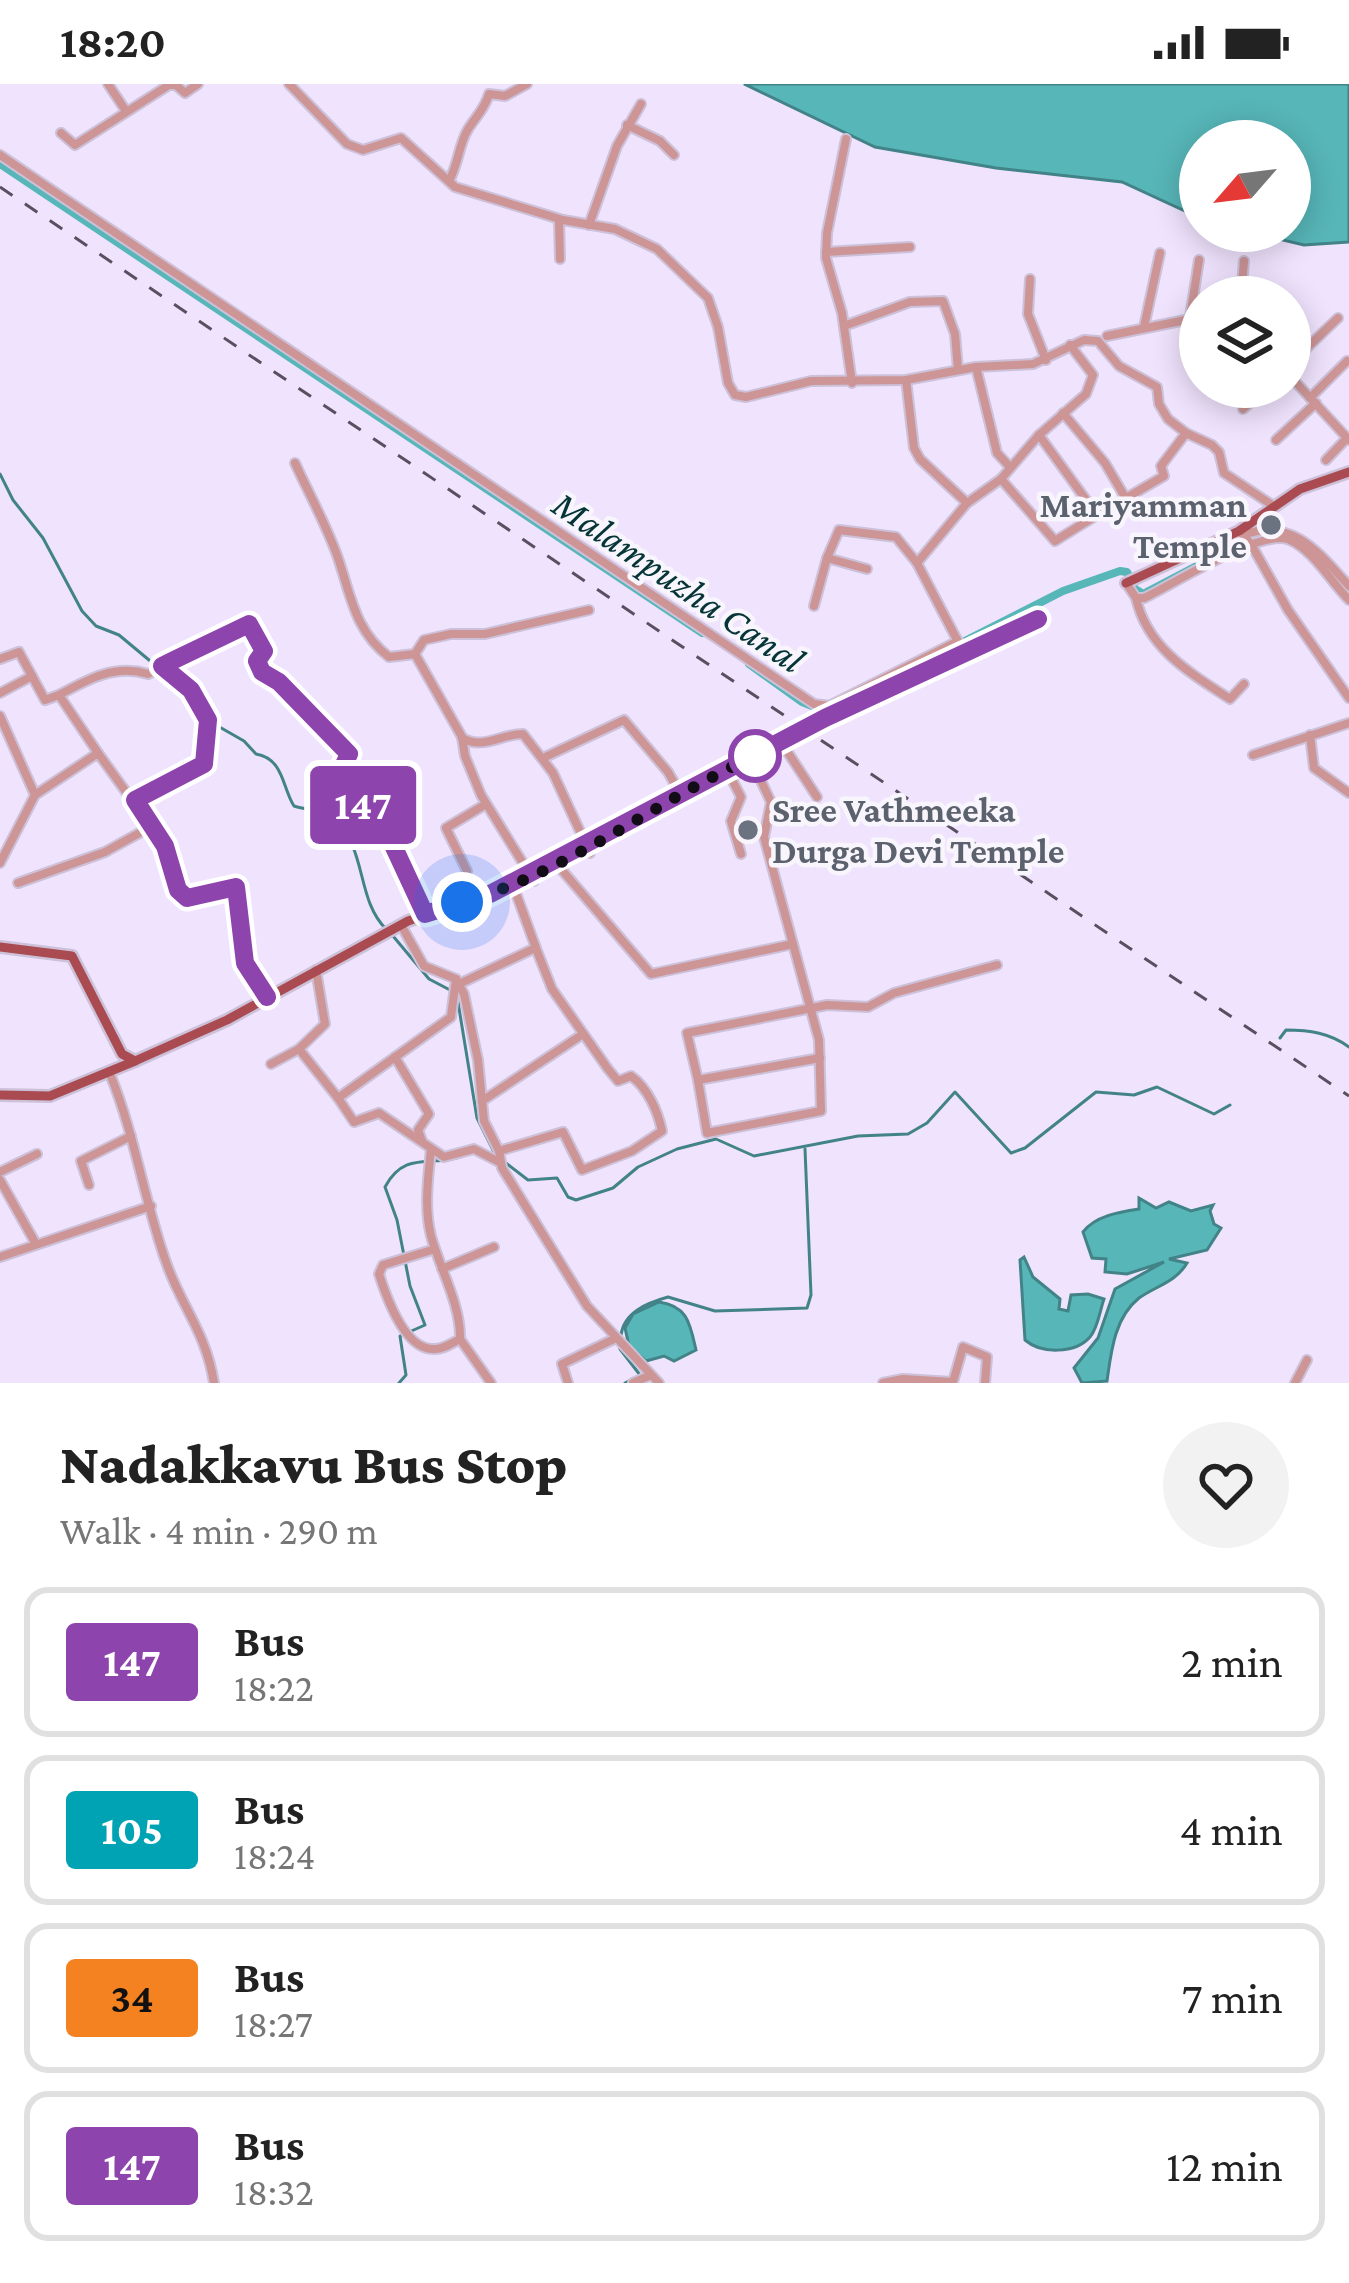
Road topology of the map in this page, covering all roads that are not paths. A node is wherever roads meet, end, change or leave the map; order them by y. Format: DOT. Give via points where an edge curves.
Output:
graph roads {
  1 [pos="108,84"];
  2 [pos="198,84"];
  3 [pos="289,84"];
  4 [pos="527,84"];
  5 [pos="155,88"];
  6 [pos="641,104"];
  7 [pos="126,111"];
  8 [pos="627,125"];
  9 [pos="61,134"];
  10 [pos="846,140"];
  11 [pos="0,155"];
  12 [pos="674,155"];
  13 [pos="449,181"];
  14 [pos="560,220"];
  15 [pos="589,225"];
  16 [pos="910,247"];
  17 [pos="826,252"];
  18 [pos="1160,253"];
  19 [pos="560,259"];
  20 [pos="1199,260"];
  21 [pos="1244,261"];
  22 [pos="1198,276"];
  23 [pos="1243,276"];
  24 [pos="1030,279"];
  25 [pos="1338,318"];
  26 [pos="1179,320"];
  27 [pos="844,326"];
  28 [pos="1144,327"];
  29 [pos="1107,335"];
  30 [pos="1311,344"];
  31 [pos="1070,346"];
  32 [pos="1046,360"];
  33 [pos="1347,362"];
  34 [pos="976,367"];
  35 [pos="958,370"];
  36 [pos="906,380"];
  37 [pos="852,383"];
  38 [pos="1313,401"];
  39 [pos="1063,413"];
  40 [pos="1186,433"];
  41 [pos="1039,435"];
  42 [pos="1348,439"];
  43 [pos="1276,440"];
  44 [pos="1326,460"];
  45 [pos="295,463"];
  46 [pos="1009,466"];
  47 [pos="1349,472"];
  48 [pos="1001,479"];
  49 [pos="1125,497"];
  50 [pos="967,503"];
  51 [pos="1272,505"];
  52 [pos="1097,514"];
  53 [pos="1242,533"];
  54 [pos="1251,544"];
  55 [pos="827,558"];
  56 [pos="917,563"];
  57 [pos="867,569"];
  58 [pos="1131,582"];
  59 [pos="1349,586"];
  60 [pos="1136,598"];
  61 [pos="1349,600"];
  62 [pos="814,607"];
  63 [pos="589,610"];
  64 [pos="1038,619"];
  65 [pos="415,655"];
  66 [pos="0,659"];
  67 [pos="162,666"];
  68 [pos="32,676"];
  69 [pos="1244,684"];
  70 [pos="0,693"];
  71 [pos="59,694"];
  72 [pos="1349,698"];
  73 [pos="842,700"];
  74 [pos="852,712"];
  75 [pos="0,716"];
  76 [pos="1349,723"];
  77 [pos="1310,734"];
  78 [pos="462,737"];
  79 [pos="785,748"];
  80 [pos="98,753"];
  81 [pos="1253,755"];
  82 [pos="543,758"];
  83 [pos="753,764"];
  84 [pos="729,774"];
  85 [pos="1349,793"];
  86 [pos="35,795"];
  87 [pos="682,796"];
  88 [pos="817,797"];
  89 [pos="135,800"];
  90 [pos="486,804"];
  91 [pos="152,826"];
  92 [pos="590,853"];
  93 [pos="741,854"];
  94 [pos="0,863"];
  95 [pos="561,869"];
  96 [pos="467,872"];
  97 [pos="534,881"];
  98 [pos="18,884"];
  99 [pos="514,888"];
  100 [pos="425,914"];
  101 [pos="393,929"];
  102 [pos="794,944"];
  103 [pos="0,947"];
  104 [pos="537,951"];
  105 [pos="997,965"];
  106 [pos="316,970"];
  107 [pos="456,982"];
  108 [pos="267,997"];
  109 [pos="809,1008"];
  110 [pos="583,1034"];
  111 [pos="298,1049"];
  112 [pos="394,1057"];
  113 [pos="820,1058"];
  114 [pos="135,1061"];
  115 [pos="271,1064"];
  116 [pos="110,1074"];
  117 [pos="698,1080"];
  118 [pos="0,1095"];
  119 [pos="338,1098"];
  120 [pos="482,1101"];
  121 [pos="131,1136"];
  122 [pos="429,1152"];
  123 [pos="37,1154"];
  124 [pos="500,1157"];
  125 [pos="0,1176"];
  126 [pos="89,1185"];
  127 [pos="151,1206"];
  128 [pos="36,1244"];
  129 [pos="494,1247"];
  130 [pos="436,1249"];
  131 [pos="0,1257"];
  132 [pos="442,1269"];
  133 [pos="460,1339"];
  134 [pos="614,1339"];
  135 [pos="1307,1360"];
  136 [pos="655,1379"];
  137 [pos="214,1383"];
  138 [pos="491,1383"];
  139 [pos="568,1383"];
  140 [pos="633,1383"];
  141 [pos="883,1383"];
  142 [pos="985,1383"];
  143 [pos="1295,1383"];
  1 -- 7 [label="street"];
  2 -- 5 [label="street" via="185,93 172,84"];
  3 -- 13 [label="street" via="347,144 363,150 401,138"];
  4 -- 13 [label="street" via="505,96 489,94"];
  5 -- 7 [label="street"];
  6 -- 8 [label="street"];
  7 -- 9 [label="street" via="76,145"];
  8 -- 12 [label="street"];
  8 -- 15 [label="street"];
  10 -- 17 [label="street"];
  11 -- 73 [label="street" via="805,700"];
  13 -- 14 [label="street"];
  14 -- 15 [label="street"];
  14 -- 19 [label="street"];
  15 -- 37 [label="street" via="657,249 708,298 735,395 827,379"];
  16 -- 17 [label="street"];
  17 -- 27 [label="street"];
  18 -- 28 [label="street"];
  20 -- 22 [label="street"];
  21 -- 23 [label="street"];
  24 -- 32 [label="street" via="1028,314"];
  25 -- 30 [label="street"];
  26 -- 28 [label="street"];
  27 -- 35 [label="street" via="910,302 943,301"];
  27 -- 37 [label="street"];
  28 -- 29 [label="street"];
  31 -- 32 [label="street"];
  31 -- 39 [label="street" via="1093,375 1086,394"];
  31 -- 40 [label="street" via="1104,345 1120,366 1157,387 1163,412"];
  32 -- 34 [label="street"];
  33 -- 38 [label="street"];
  34 -- 35 [label="street"];
  34 -- 46 [label="street" via="997,453"];
  35 -- 36 [label="street"];
  36 -- 37 [label="street"];
  36 -- 50 [label="street" via="914,448"];
  38 -- 42 [label="street"];
  38 -- 43 [label="street"];
  39 -- 41 [label="street"];
  39 -- 49 [label="street"];
  40 -- 49 [label="street" via="1161,466 1164,476"];
  40 -- 51 [label="street" via="1212,446 1224,473"];
  41 -- 46 [label="street"];
  41 -- 52 [label="street"];
  42 -- 44 [label="street"];
  45 -- 65 [label="street" via="370,642 389,657"];
  46 -- 48 [label="street"];
  47 -- 51 [label="main road"];
  48 -- 50 [label="street"];
  48 -- 52 [label="street" via="1055,542"];
  49 -- 52 [label="street"];
  50 -- 56 [label="street"];
  51 -- 53 [label="main road"];
  53 -- 54 [label="street"];
  53 -- 58 [label="main road"];
  53 -- 59 [label="street" via="1292,533"];
  54 -- 60 [label="street"];
  54 -- 61 [label="street" via="1292,540"];
  54 -- 72 [label="street"];
  55 -- 56 [label="street" via="839,530 896,537"];
  55 -- 57 [label="street"];
  55 -- 62 [label="street"];
  56 -- 73 [label="street" via="961,646"];
  58 -- 60 [label="street"];
  60 -- 69 [label="street" via="1157,644 1189,671 1230,699"];
  63 -- 65 [label="street" via="424,640"];
  64 -- 100 [label="main road, bridge" via="825,718 490,894"];
  65 -- 78 [label="street"];
  66 -- 68 [label="street" via="19,652"];
  67 -- 71 [label="street" via="148,674 109,672"];
  67 -- 89 [label="street" via="191,690 208,720 204,764"];
  67 -- 100 [label="street" via="249,624 264,651 257,661 262,672 349,754 339,775 379,815"];
  68 -- 70 [label="street"];
  68 -- 71 [label="street" via="45,700"];
  71 -- 80 [label="street"];
  73 -- 74 [label="street, bridge"];
  75 -- 86 [label="street"];
  76 -- 77 [label="street"];
  77 -- 81 [label="street"];
  77 -- 85 [label="street" via="1314,768"];
  78 -- 82 [label="street" via="472,744 523,734"];
  78 -- 90 [label="street"];
  79 -- 88 [label="street"];
  80 -- 86 [label="street"];
  80 -- 89 [label="street"];
  82 -- 87 [label="street" via="624,720"];
  82 -- 92 [label="street"];
  83 -- 102 [label="street" via="771,802 764,837"];
  84 -- 93 [label="street" via="741,797 731,821"];
  86 -- 94 [label="street"];
  89 -- 91 [label="street"];
  90 -- 96 [label="street" via="446,828"];
  90 -- 97 [label="street"];
  91 -- 98 [label="street"];
  91 -- 108 [label="street" via="187,898 236,887 245,963"];
  95 -- 102 [label="street" via="651,974"];
  99 -- 104 [label="street"];
  100 -- 101 [label="main road"];
  101 -- 106 [label="main road"];
  101 -- 107 [label="street" via="424,966"];
  102 -- 109 [label="street"];
  103 -- 114 [label="main road" via="73,956 122,1054"];
  104 -- 107 [label="street"];
  104 -- 110 [label="street"];
  105 -- 109 [label="street" via="868,1007"];
  106 -- 108 [label="main road"];
  106 -- 111 [label="street" via="325,1024"];
  107 -- 112 [label="street" via="451,1017"];
  107 -- 120 [label="street"];
  108 -- 114 [label="main road"];
  109 -- 113 [label="street"];
  109 -- 117 [label="street" via="687,1033"];
  110 -- 120 [label="street"];
  110 -- 124 [label="street" via="618,1082 638,1080 662,1131 583,1170 563,1132"];
  111 -- 115 [label="street"];
  111 -- 119 [label="street"];
  112 -- 119 [label="street"];
  112 -- 122 [label="street" via="430,1114 418,1130"];
  113 -- 117 [label="street"];
  113 -- 117 [label="street" via="820,1111 707,1133"];
  114 -- 116 [label="main road"];
  116 -- 118 [label="main road" via="50,1096"];
  116 -- 121 [label="street"];
  119 -- 122 [label="street" via="354,1122 379,1113"];
  120 -- 124 [label="street"];
  121 -- 126 [label="street" via="81,1161"];
  121 -- 127 [label="street"];
  122 -- 124 [label="street"];
  122 -- 130 [label="street"];
  123 -- 125 [label="street"];
  124 -- 134 [label="street" via="571,1284"];
  125 -- 128 [label="street"];
  127 -- 128 [label="street"];
  127 -- 137 [label="street"];
  128 -- 131 [label="street"];
  129 -- 132 [label="street"];
  130 -- 132 [label="street"];
  130 -- 133 [label="street" via="383,1265 379,1274 399,1325 424,1347"];
  132 -- 133 [label="street"];
  133 -- 138 [label="street"];
  134 -- 136 [label="street"];
  134 -- 139 [label="street" via="562,1364"];
  135 -- 143 [label="street"];
  136 -- 140 [label="street"];
  141 -- 142 [label="street" via="953,1382 963,1348 987,1357"];
}
